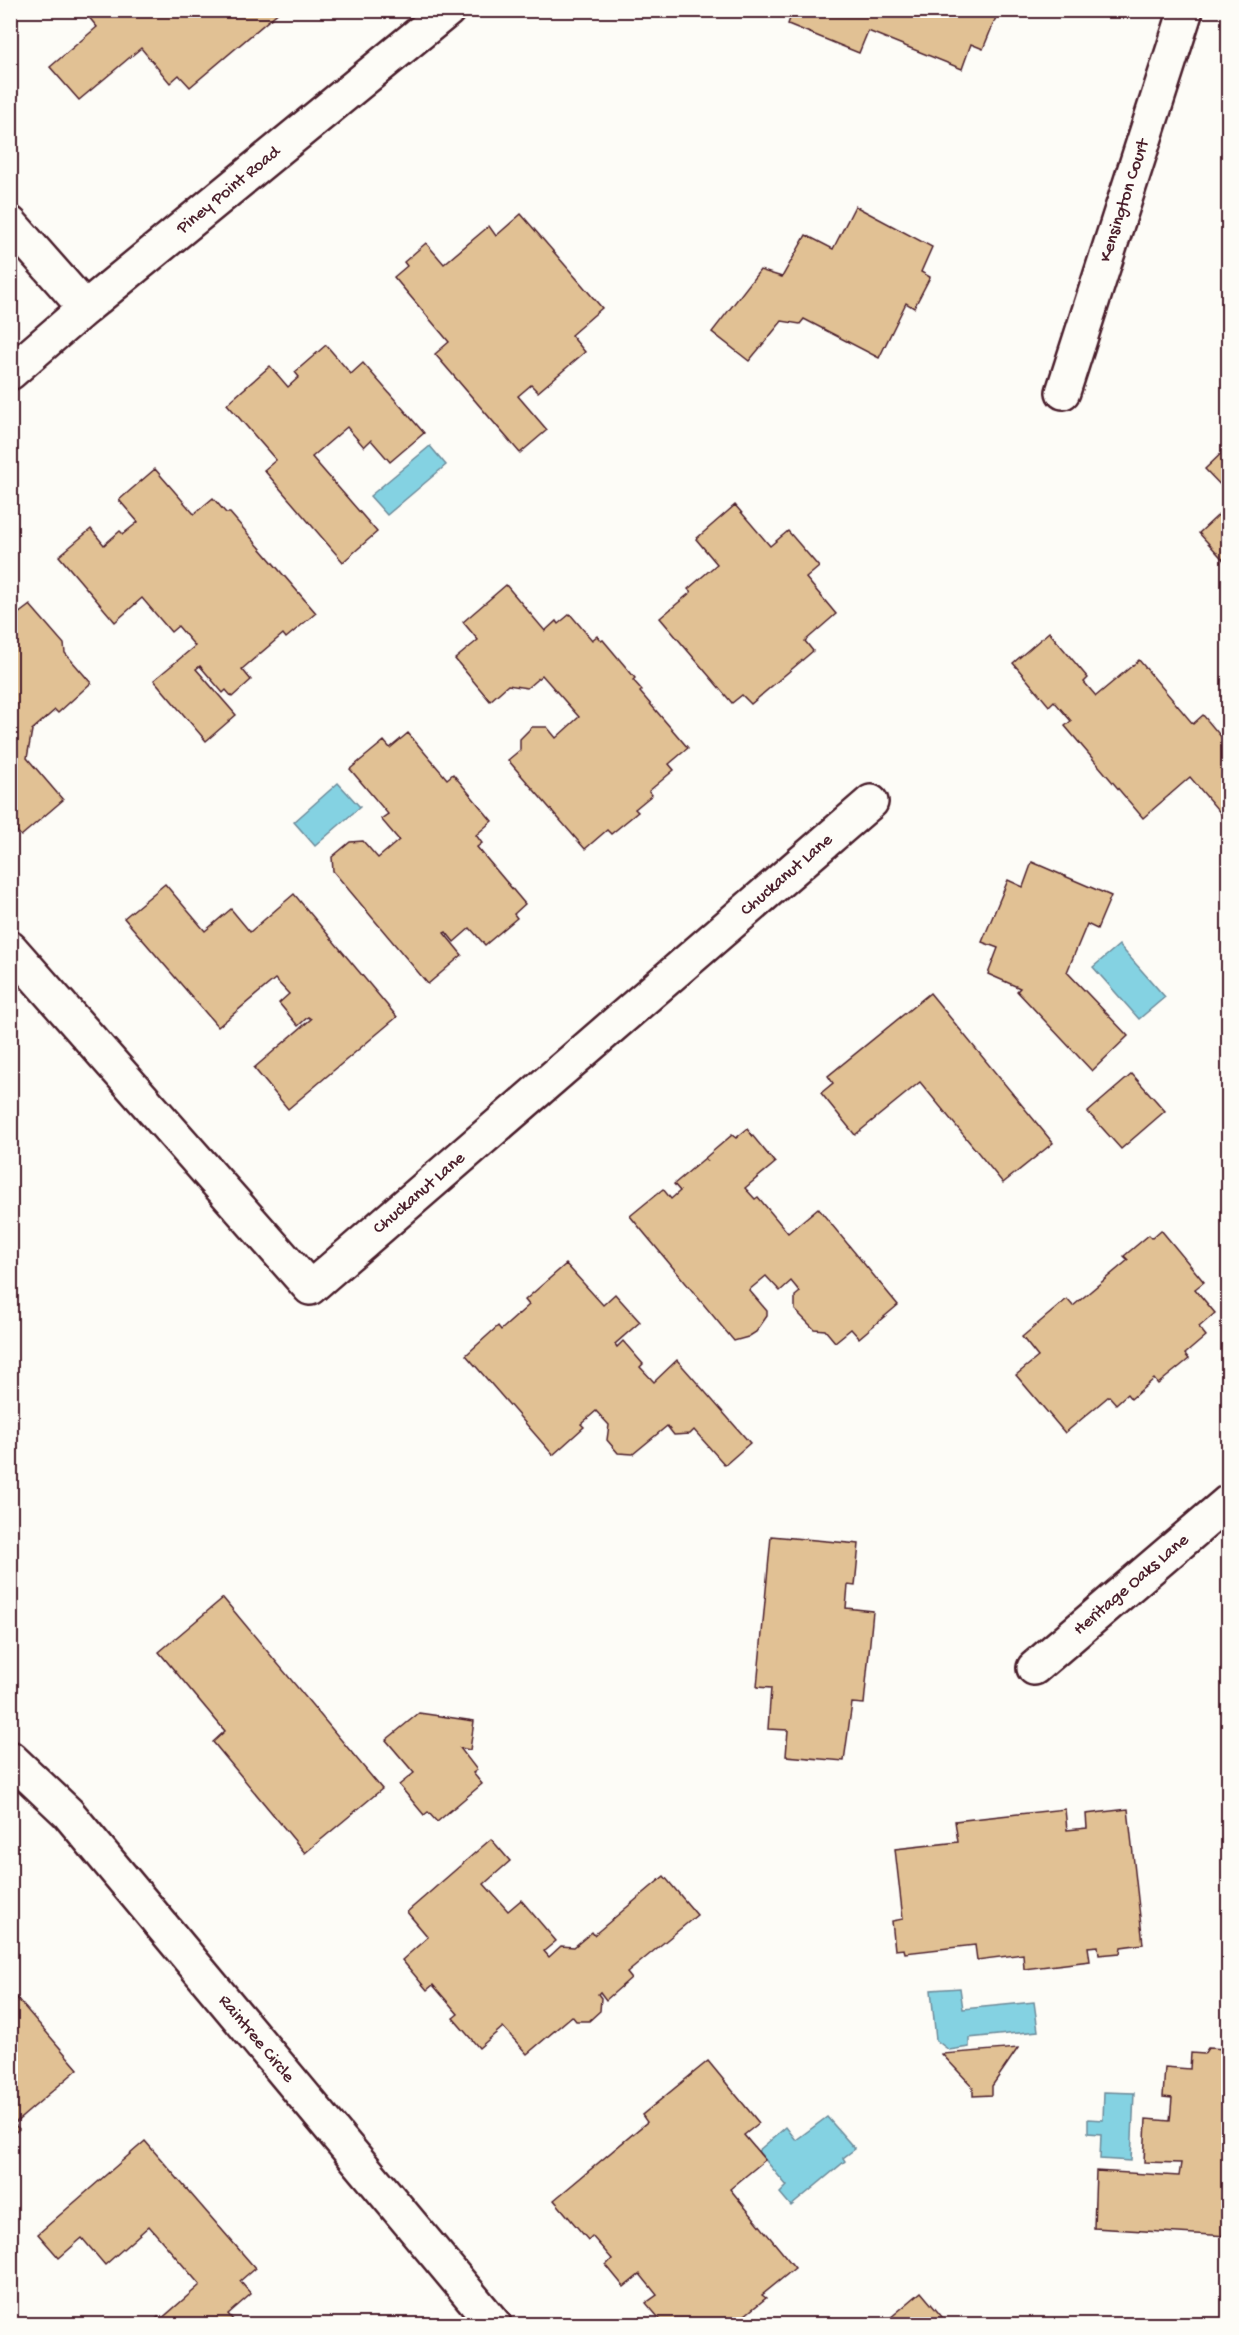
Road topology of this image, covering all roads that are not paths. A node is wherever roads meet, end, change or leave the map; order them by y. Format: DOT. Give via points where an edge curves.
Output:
graph roads {
  1 [pos="448,10"];
  2 [pos="1186,10"];
  3 [pos="10,223"];
  4 [pos="85,308"];
  5 [pos="10,373"];
  6 [pos="1063,392"];
  7 [pos="871,802"];
  8 [pos="10,948"];
  9 [pos="1228,1502"];
  10 [pos="1034,1668"];
  11 [pos="10,1758"];
  12 [pos="494,2325"];
  1 -- 4 [label="street, Piney Point Road"];
  2 -- 6 [label="street, Kensington Court"];
  3 -- 4 [label="street"];
  4 -- 5 [label="street, Piney Point Road"];
  7 -- 8 [label="street, Chuckanut Lane" via="310,1288"];
  9 -- 10 [label="street, Heritage Oaks Lane"];
  11 -- 12 [label="street, Raintree Circle" via="68,1814"];
}
